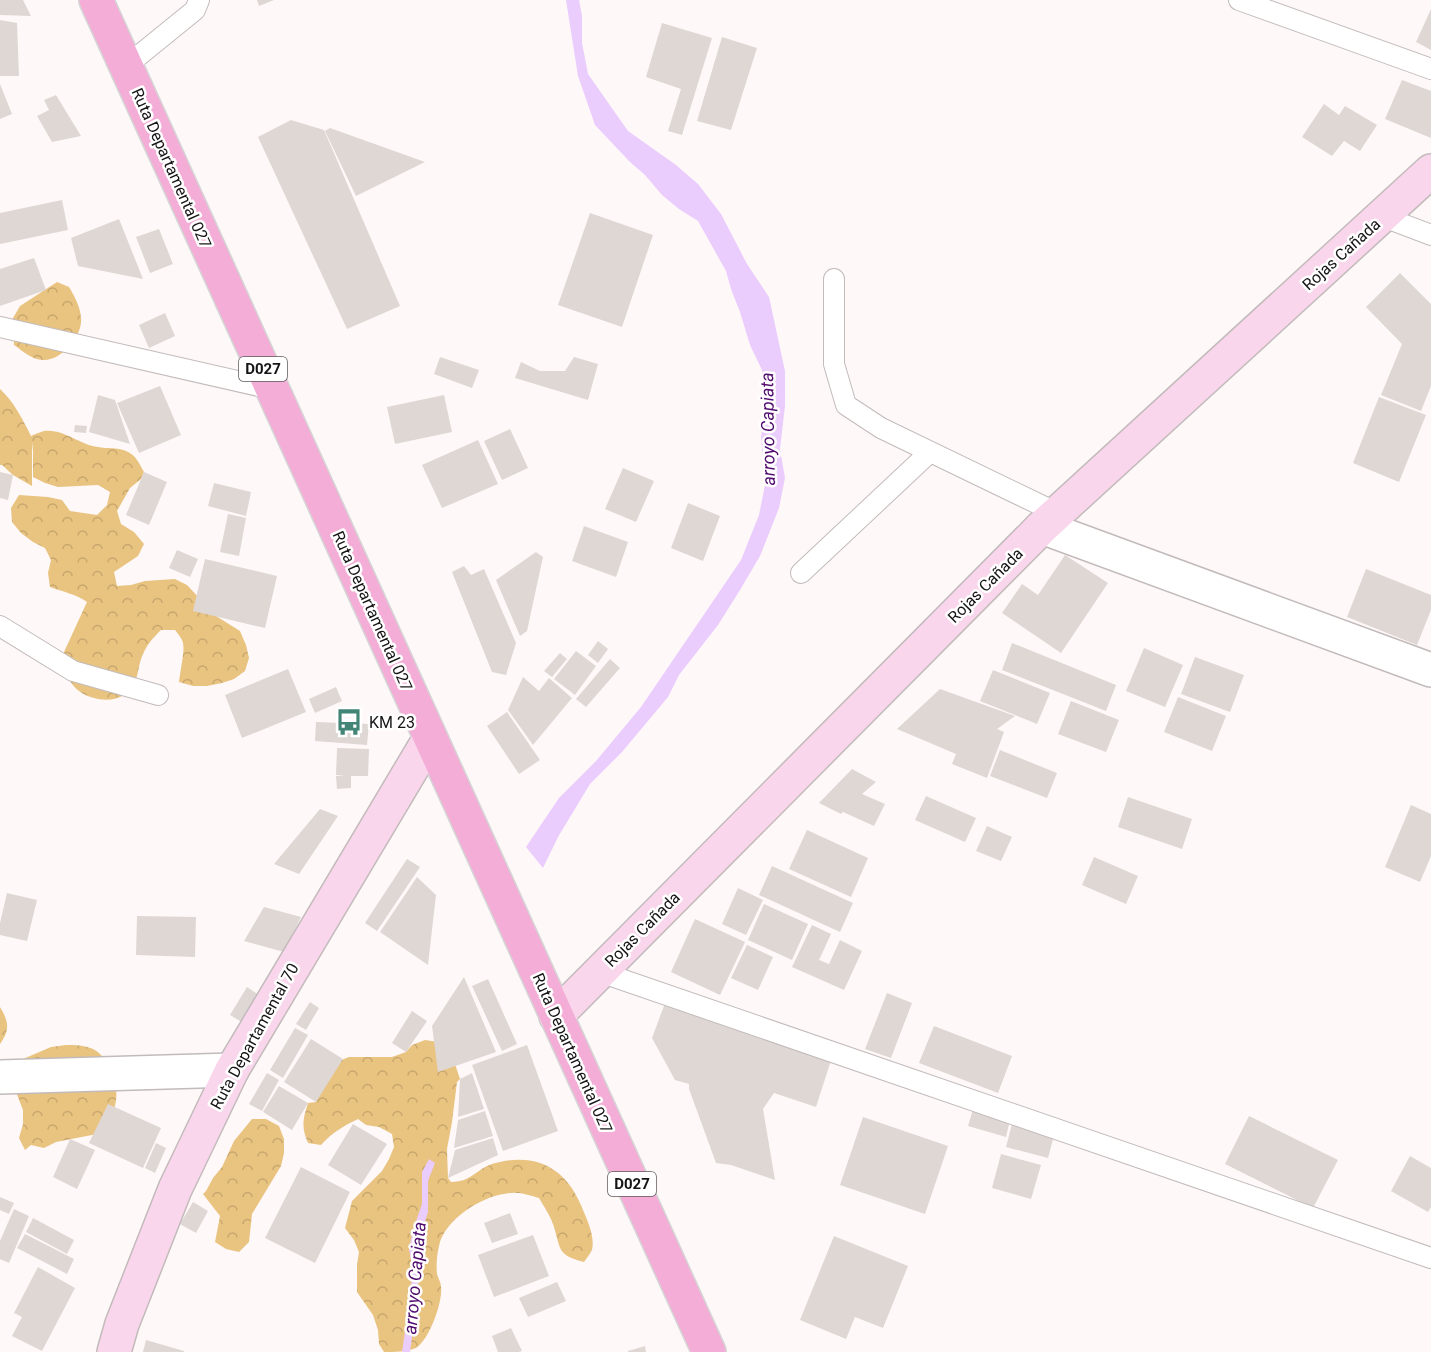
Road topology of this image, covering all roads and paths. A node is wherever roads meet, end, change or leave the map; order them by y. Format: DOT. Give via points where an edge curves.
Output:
graph roads {
  1 [pos="96,0"];
  2 [pos="200,0"];
  3 [pos="1239,0"];
  4 [pos="126,66"];
  5 [pos="1431,69"];
  6 [pos="1431,171"];
  7 [pos="1382,216"];
  8 [pos="1431,235"];
  9 [pos="834,279"];
  10 [pos="0,327"];
  11 [pos="272,389"];
  12 [pos="930,452"];
  13 [pos="1049,520"];
  14 [pos="801,573"];
  15 [pos="0,626"];
  16 [pos="1431,670"];
  17 [pos="158,695"];
  18 [pos="430,738"];
  19 [pos="600,972"];
  20 [pos="556,1016"];
  21 [pos="232,1070"];
  22 [pos="0,1077"];
  23 [pos="1431,1258"];
  24 [pos="114,1352"];
  25 [pos="709,1352"];
  1 -- 4 [label="main road, Ruta Departamental 027 / D027"];
  2 -- 4 [label="lane" via="195,10"];
  3 -- 5 [label="lane"];
  4 -- 11 [label="main road, Ruta Departamental 027 / D027"];
  6 -- 7 [label="main road, Rojas Cañada"];
  7 -- 8 [label="lane"];
  7 -- 13 [label="main road, Rojas Cañada"];
  9 -- 12 [label="lane" via="834,364 846,405"];
  10 -- 11 [label="lane"];
  11 -- 18 [label="main road, Ruta Departamental 027 / D027"];
  12 -- 13 [label="lane"];
  12 -- 14 [label="lane"];
  13 -- 16 [label="street"];
  13 -- 19 [label="main road, Rojas Cañada"];
  15 -- 17 [label="lane" via="73,671"];
  18 -- 20 [label="main road, Ruta Departamental 027 / D027"];
  18 -- 21 [label="main road, Ruta Departamental 70"];
  19 -- 20 [label="main road, Rojas Cañada"];
  19 -- 23 [label="lane"];
  20 -- 25 [label="main road, Ruta Departamental 027 / D027"];
  21 -- 22 [label="street"];
  21 -- 24 [label="main road, Ruta Departamental 70" via="175,1189"];
}
